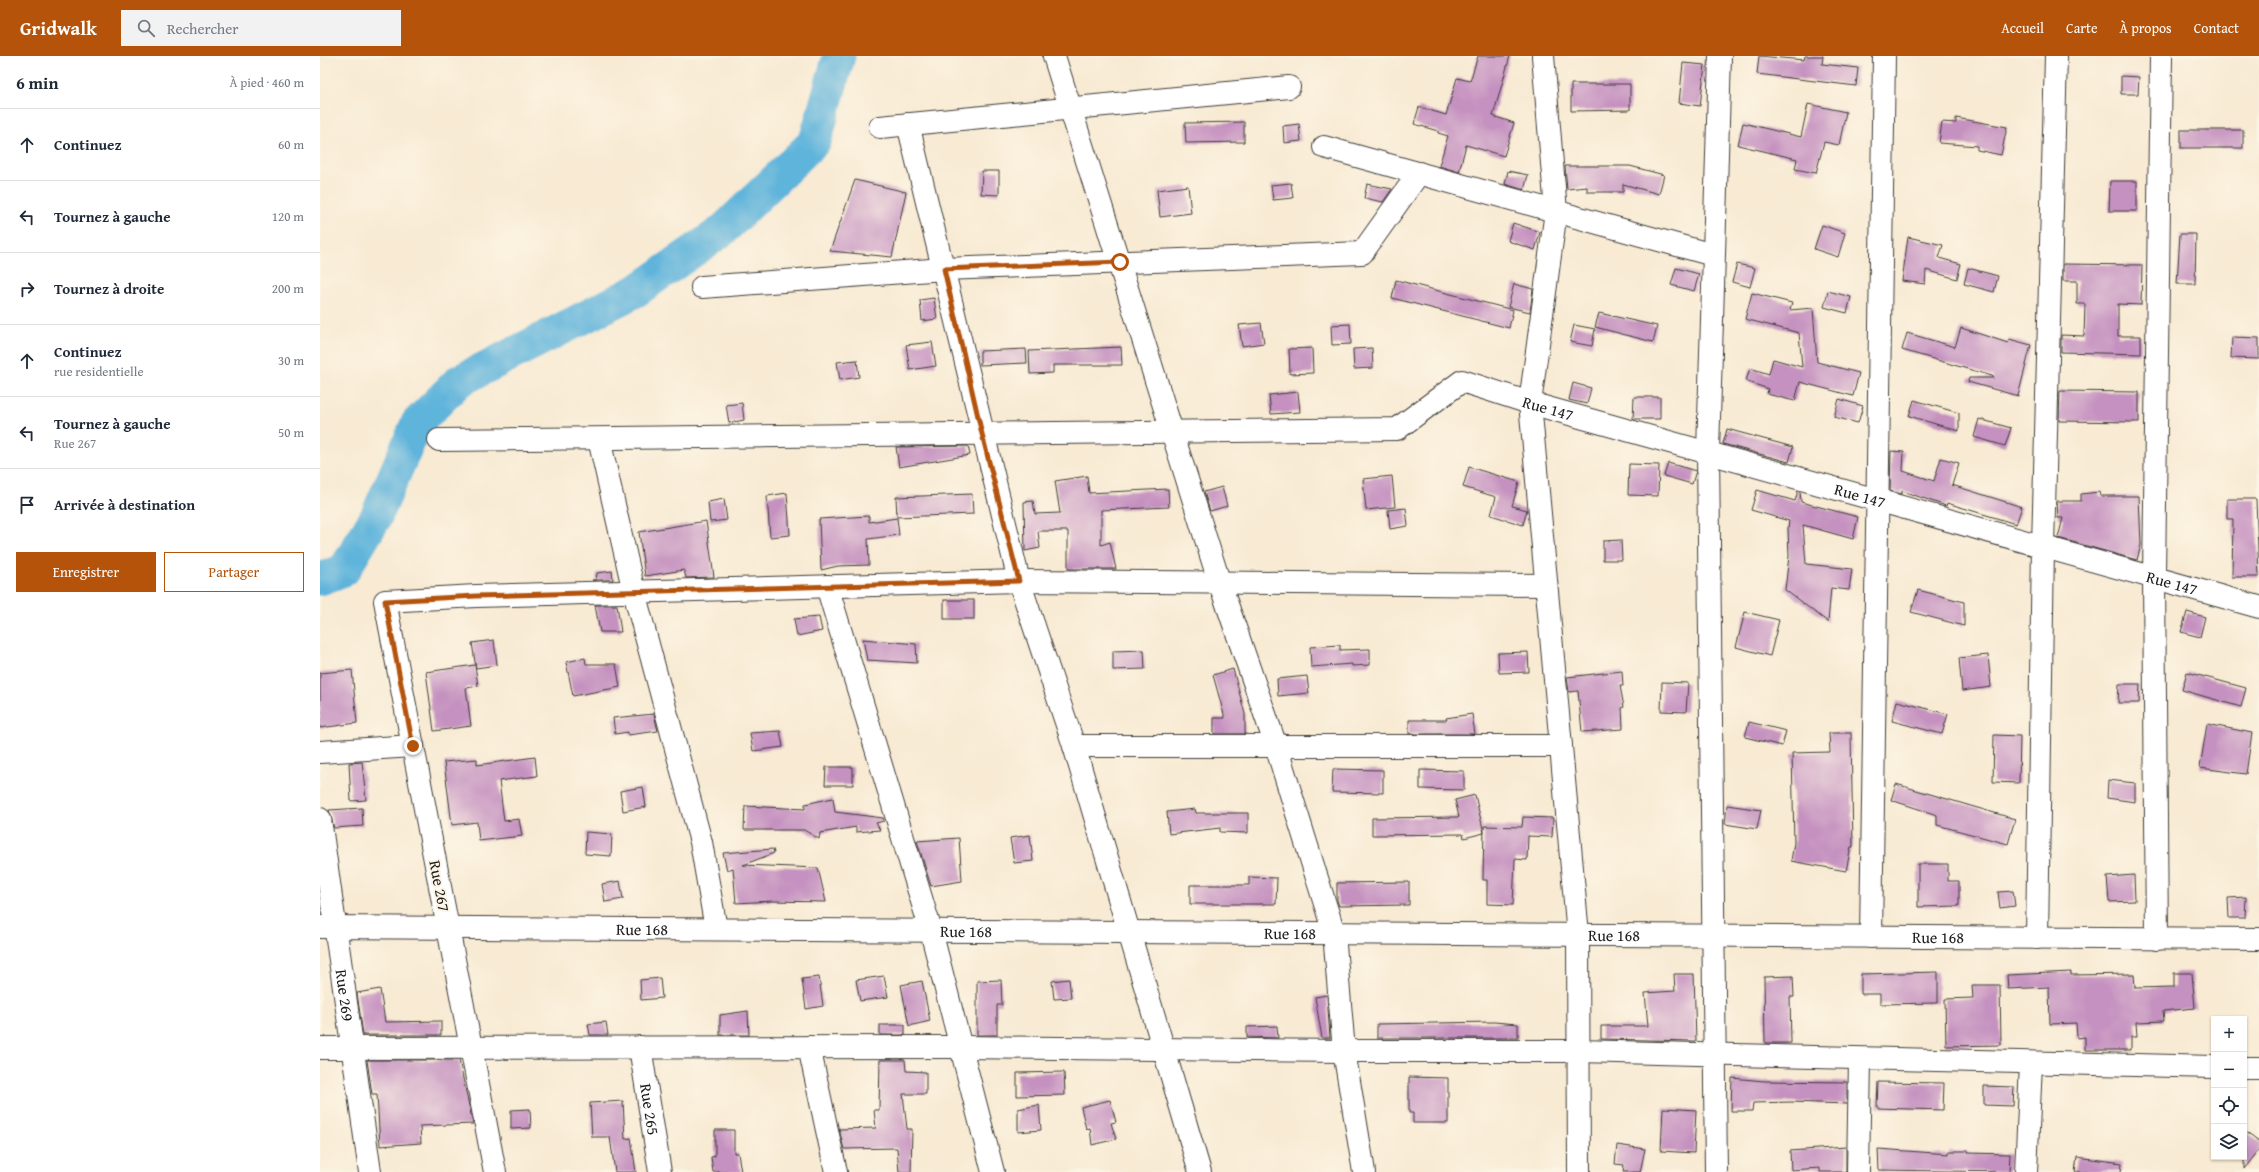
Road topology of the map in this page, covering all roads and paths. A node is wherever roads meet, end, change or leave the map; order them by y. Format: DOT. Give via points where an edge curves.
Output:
graph roads {
  1 [pos="1054,56"];
  2 [pos="1542,56"];
  3 [pos="1720,56"];
  4 [pos="1884,56"];
  5 [pos="2056,56"];
  6 [pos="2161,56"];
  7 [pos="1289,87"];
  8 [pos="1071,109"];
  9 [pos="908,124"];
  10 [pos="880,127"];
  11 [pos="1324,147"];
  12 [pos="1419,173"];
  13 [pos="1556,211"];
  14 [pos="1713,255"];
  15 [pos="1120,262"];
  16 [pos="944,269"];
  17 [pos="702,287"];
  18 [pos="1530,402"];
  19 [pos="1174,431"];
  20 [pos="982,434"];
  21 [pos="599,439"];
  22 [pos="439,440"];
  23 [pos="1708,451"];
  24 [pos="1877,499"];
  25 [pos="2043,546"];
  26 [pos="2154,577"];
  27 [pos="1019,581"];
  28 [pos="1219,581"];
  29 [pos="1546,585"];
  30 [pos="827,586"];
  31 [pos="634,592"];
  32 [pos="2259,607"];
  33 [pos="413,746"];
  34 [pos="1074,746"];
  35 [pos="1276,746"];
  36 [pos="1561,746"];
  37 [pos="320,752"];
  38 [pos="320,819"];
  39 [pos="328,927"];
  40 [pos="448,928"];
  41 [pos="716,929"];
  42 [pos="931,931"];
  43 [pos="1130,933"];
  44 [pos="1334,933"];
  45 [pos="1578,935"];
  46 [pos="1713,936"];
  47 [pos="1871,937"];
  48 [pos="2037,938"];
  49 [pos="2157,939"];
  50 [pos="2259,939"];
  51 [pos="961,1046"];
  52 [pos="640,1047"];
  53 [pos="808,1047"];
  54 [pos="320,1048"];
  55 [pos="352,1048"];
  56 [pos="471,1049"];
  57 [pos="1164,1050"];
  58 [pos="1578,1051"];
  59 [pos="1344,1052"];
  60 [pos="1714,1055"];
  61 [pos="1860,1060"];
  62 [pos="2031,1064"];
  63 [pos="2211,1067"];
  64 [pos="2247,1068"];
  65 [pos="2259,1068"];
  66 [pos="370,1172"];
  67 [pos="495,1172"];
  68 [pos="660,1172"];
  69 [pos="836,1172"];
  70 [pos="993,1172"];
  71 [pos="1200,1172"];
  72 [pos="1364,1172"];
  73 [pos="1578,1172"];
  74 [pos="1716,1172"];
  75 [pos="1858,1172"];
  76 [pos="2026,1172"];
  1 -- 8 [label="street"];
  2 -- 13 [label="street"];
  3 -- 14 [label="street"];
  4 -- 24 [label="street"];
  5 -- 25 [label="street"];
  6 -- 26 [label="street"];
  7 -- 8 [label="street"];
  8 -- 9 [label="street"];
  8 -- 15 [label="street"];
  9 -- 10 [label="street"];
  9 -- 16 [label="street"];
  11 -- 12 [label="street"];
  12 -- 13 [label="street"];
  12 -- 15 [label="street" via="1362,253"];
  13 -- 14 [label="street"];
  13 -- 18 [label="street"];
  14 -- 23 [label="street"];
  15 -- 16 [label="street"];
  15 -- 19 [label="street"];
  16 -- 17 [label="street"];
  16 -- 20 [label="street"];
  18 -- 19 [label="street, Rue 147" via="1462,381 1397,429"];
  18 -- 23 [label="street, Rue 147"];
  18 -- 29 [label="street"];
  19 -- 20 [label="street"];
  19 -- 28 [label="street"];
  20 -- 21 [label="street"];
  20 -- 27 [label="street"];
  21 -- 22 [label="street"];
  21 -- 31 [label="street"];
  23 -- 24 [label="street, Rue 147"];
  23 -- 46 [label="street"];
  24 -- 25 [label="street, Rue 147"];
  24 -- 47 [label="street"];
  25 -- 26 [label="street, Rue 147"];
  25 -- 48 [label="street"];
  26 -- 32 [label="street, Rue 147"];
  26 -- 49 [label="street"];
  27 -- 28 [label="street"];
  27 -- 30 [label="street"];
  27 -- 34 [label="street"];
  28 -- 29 [label="street"];
  28 -- 35 [label="street"];
  29 -- 36 [label="street"];
  30 -- 31 [label="street"];
  30 -- 42 [label="street"];
  31 -- 33 [label="street, Rue 267" via="385,601"];
  31 -- 41 [label="street" via="701,842"];
  33 -- 37 [label="street"];
  33 -- 40 [label="street, Rue 267"];
  34 -- 35 [label="street"];
  34 -- 43 [label="street"];
  35 -- 36 [label="street"];
  35 -- 44 [label="street"];
  36 -- 45 [label="street"];
  38 -- 39 [label="street, Rue 269"];
  39 -- 40 [label="street, Rue 168"];
  39 -- 55 [label="street, Rue 269"];
  40 -- 41 [label="street, Rue 168"];
  40 -- 56 [label="street, Rue 267"];
  41 -- 42 [label="street, Rue 168"];
  42 -- 43 [label="street, Rue 168"];
  42 -- 51 [label="street"];
  43 -- 44 [label="street, Rue 168"];
  43 -- 57 [label="street"];
  44 -- 45 [label="street, Rue 168"];
  44 -- 59 [label="street"];
  45 -- 46 [label="street, Rue 168"];
  45 -- 58 [label="street"];
  46 -- 47 [label="street, Rue 168"];
  46 -- 60 [label="street"];
  47 -- 48 [label="street, Rue 168"];
  48 -- 49 [label="street, Rue 168"];
  49 -- 50 [label="street, Rue 168"];
  51 -- 53 [label="street"];
  51 -- 57 [label="street"];
  51 -- 70 [label="street"];
  52 -- 53 [label="street"];
  52 -- 56 [label="street"];
  52 -- 68 [label="street, Rue 265"];
  53 -- 69 [label="street"];
  54 -- 55 [label="street"];
  55 -- 56 [label="street"];
  55 -- 66 [label="street, Rue 269"];
  56 -- 67 [label="street, Rue 267"];
  57 -- 59 [label="street"];
  57 -- 71 [label="street"];
  58 -- 59 [label="street"];
  58 -- 60 [label="street"];
  58 -- 73 [label="street"];
  59 -- 72 [label="street"];
  60 -- 61 [label="street"];
  60 -- 74 [label="street"];
  61 -- 62 [label="street"];
  61 -- 75 [label="street"];
  62 -- 63 [label="street"];
  62 -- 76 [label="street"];
  64 -- 65 [label="street"];
}
